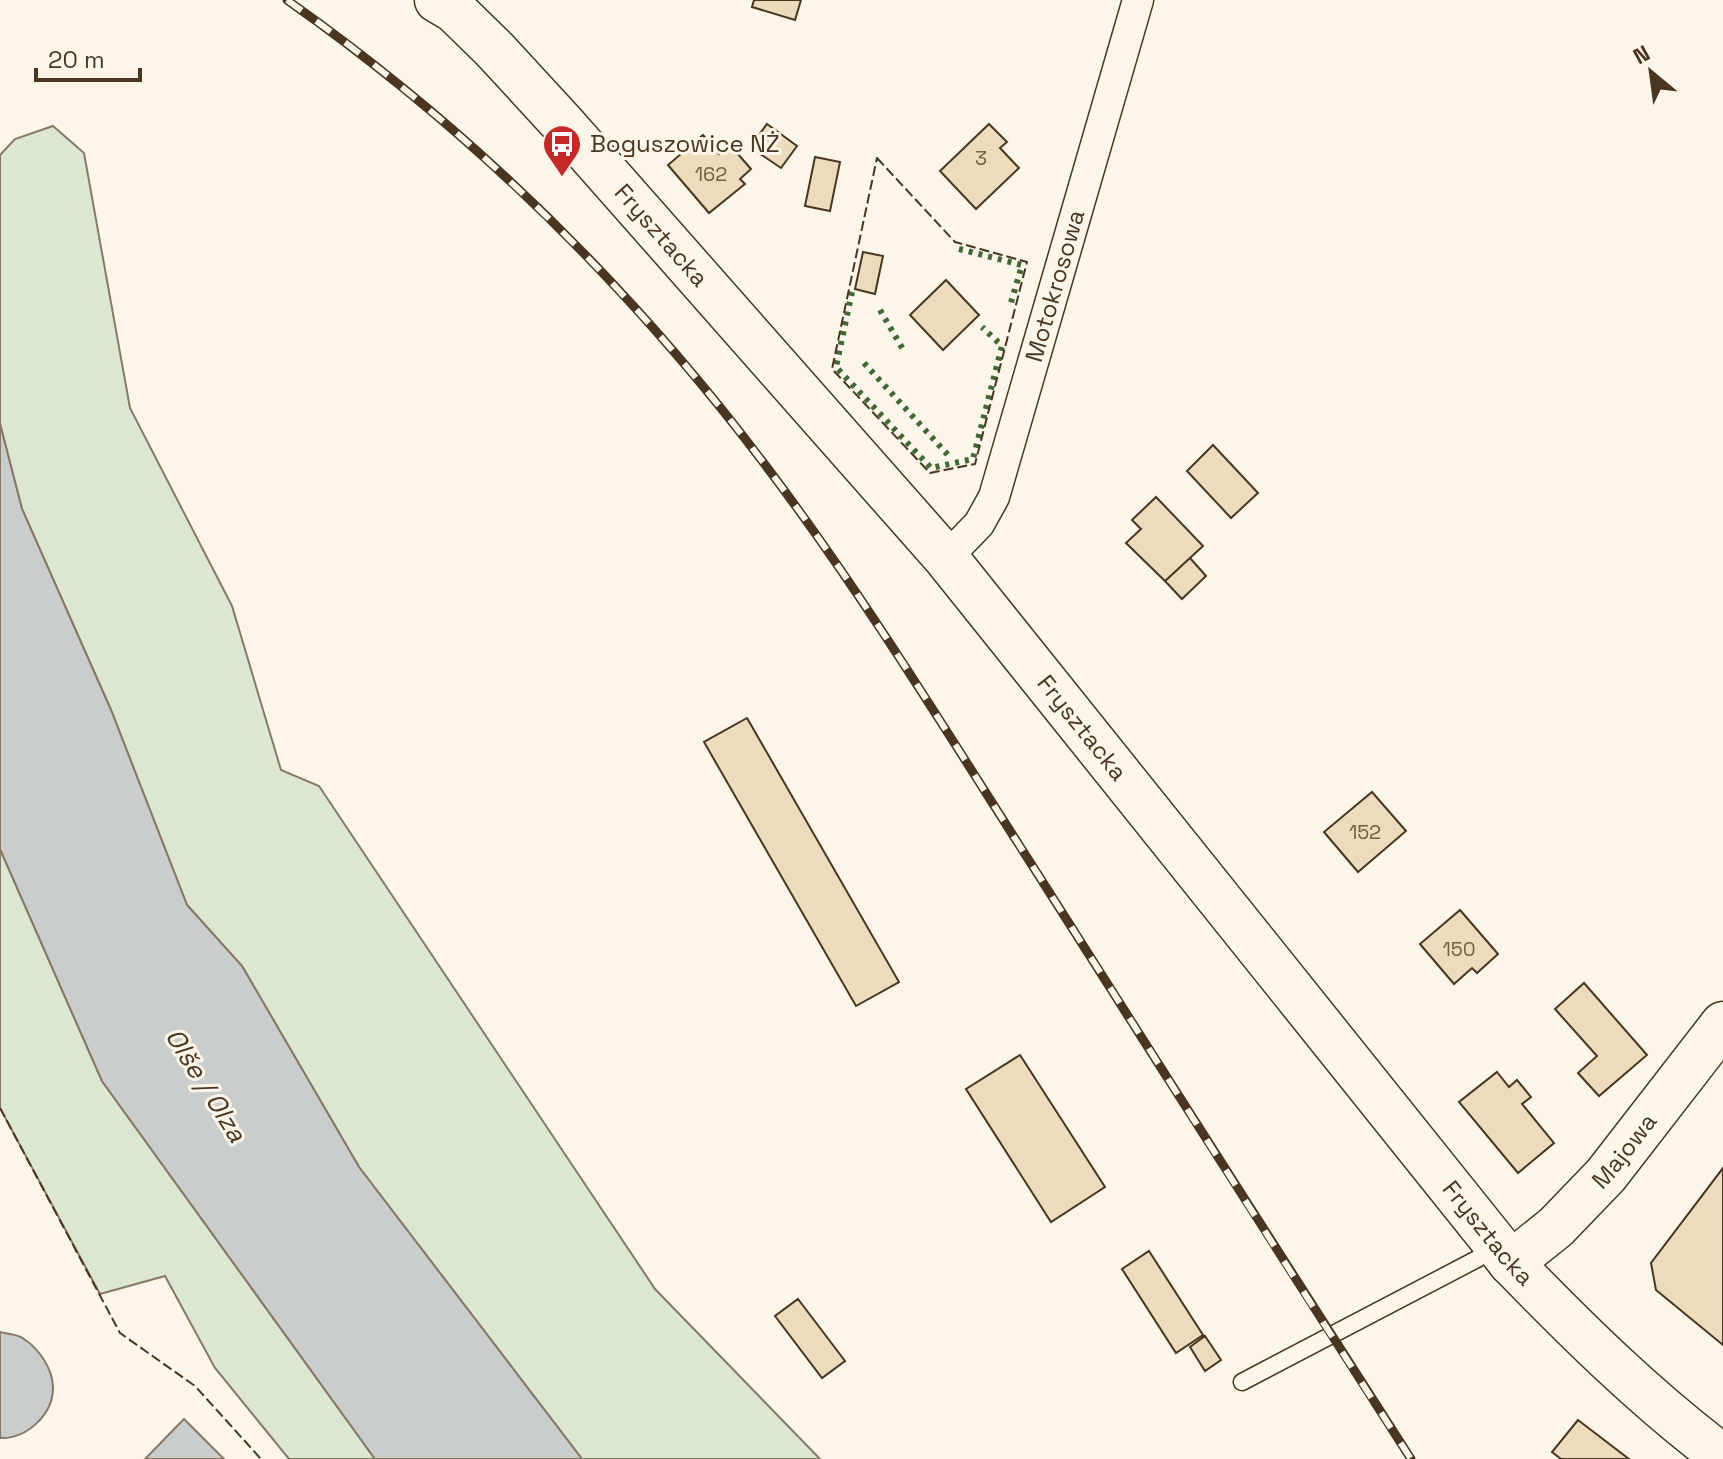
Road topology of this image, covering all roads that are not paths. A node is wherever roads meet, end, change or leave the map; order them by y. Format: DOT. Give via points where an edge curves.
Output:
graph roads {
  1 [pos="437,0"];
  2 [pos="1138,0"];
  3 [pos="946,558"];
  4 [pos="1723,1024"];
  5 [pos="1504,1254"];
  6 [pos="1242,1382"];
  7 [pos="1723,1457"];
  1 -- 3 [label="street, Frysztacka" via="454,10 544,103"];
  2 -- 3 [label="street, Motokrosowa" via="994,497 979,524"];
  3 -- 5 [label="street, Frysztacka"];
  4 -- 5 [label="street, Majowa" via="1606,1175 1556,1227"];
  5 -- 6 [label="lane" via="1477,1259"];
  5 -- 7 [label="street, Frysztacka" via="1582,1336"];
}
